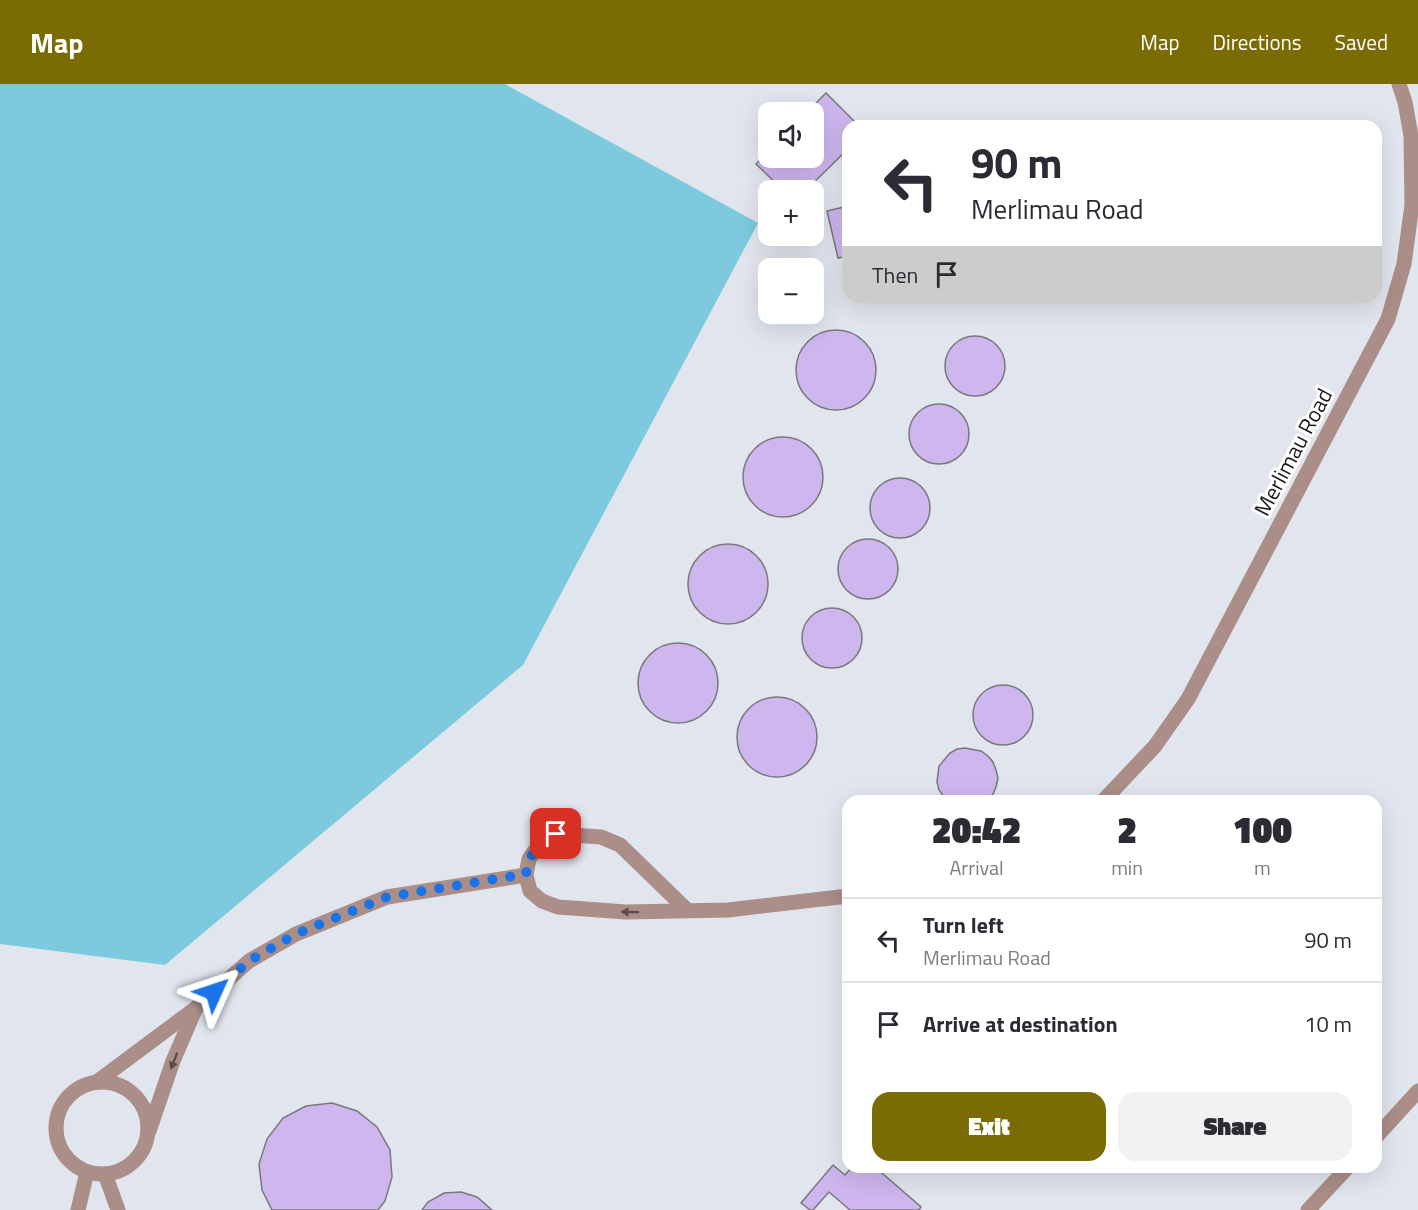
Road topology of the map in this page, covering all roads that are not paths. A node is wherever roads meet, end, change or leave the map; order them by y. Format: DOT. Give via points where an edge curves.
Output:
graph roads {
  1 [pos="1399,84"];
  2 [pos="1109,795"];
  3 [pos="526,874"];
  4 [pos="842,897"];
  5 [pos="688,911"];
  6 [pos="196,1008"];
  7 [pos="98,1081"];
  8 [pos="1418,1091"];
  9 [pos="1382,1130"];
  10 [pos="146,1142"];
  11 [pos="87,1172"];
  12 [pos="1342,1173"];
  13 [pos="105,1174"];
  14 [pos="78,1210"];
  15 [pos="118,1210"];
  16 [pos="1308,1210"];
  1 -- 2 [label="street, Merlimau Road" via="1410,136 1412,205 1404,264 1388,319 1188,699 1155,746"];
  5 -- 3 [label="street, one-way" via="558,907 530,891"];
  3 -- 5 [label="street" via="529,859 542,842 556,834 601,837 620,845"];
  3 -- 6 [label="street" via="387,897 296,934 249,961"];
  4 -- 5 [label="street"];
  6 -- 7 [label="street"];
  6 -- 10 [label="street, one-way" via="173,1061"];
  7 -- 10 [label="street" via="116,1083 132,1092 143,1106 148,1124"];
  7 -- 11 [label="street" via="81,1086 67,1097 58,1113 55,1131 60,1149 71,1163"];
  8 -- 9 [label="street"];
  10 -- 13 [label="street" via="137,1158 122,1169"];
  11 -- 13 [label="street"];
  11 -- 14 [label="street"];
  12 -- 16 [label="street"];
  13 -- 15 [label="street"];
}
